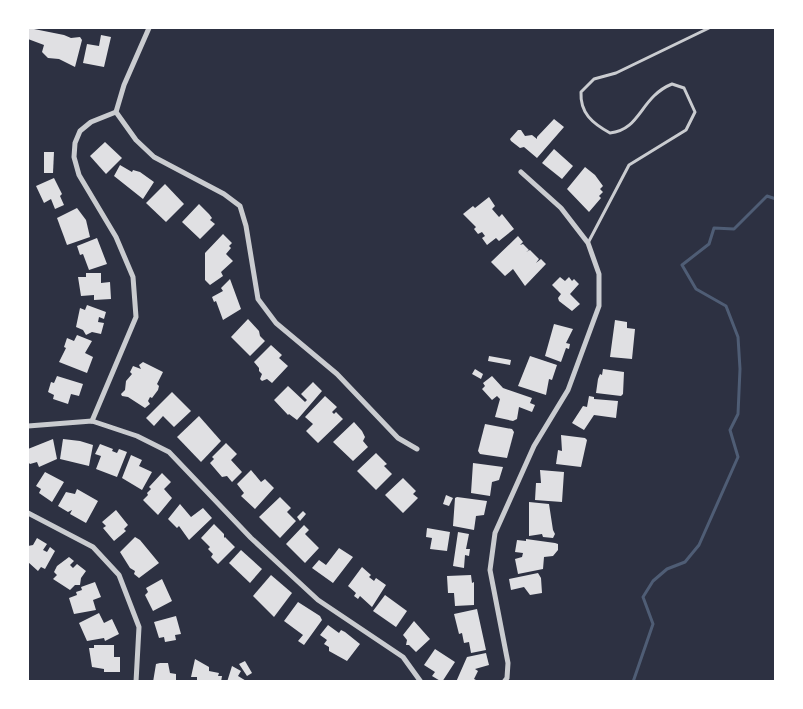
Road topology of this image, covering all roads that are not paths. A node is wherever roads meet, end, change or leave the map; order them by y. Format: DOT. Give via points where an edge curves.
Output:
graph roads {
  1 [pos="149,28"];
  2 [pos="709,28"];
  3 [pos="116,112"];
  4 [pos="521,172"];
  5 [pos="588,244"];
  6 [pos="92,420"];
  7 [pos="28,426"];
  8 [pos="417,449"];
  9 [pos="28,514"];
  10 [pos="136,682"];
  11 [pos="421,682"];
  12 [pos="504,682"];
  1 -- 3 [label="street"];
  2 -- 5 [label="lane" via="616,72 594,79 581,92 585,113 594,124 610,133 628,128 659,89 672,84 684,88 695,112 686,130 630,165"];
  3 -- 6 [label="street" via="91,122 80,131 75,143 78,174 116,237 133,277 136,317"];
  3 -- 8 [label="street" via="136,140 154,157 224,194 240,206 258,299 276,322 336,374 398,438"];
  4 -- 5 [label="street" via="561,208"];
  5 -- 12 [label="street" via="599,274 599,306 568,390 534,446 493,542 490,570 508,663"];
  6 -- 7 [label="street"];
  6 -- 11 [label="street" via="169,452 250,538 318,600 403,657"];
  9 -- 10 [label="street" via="93,547 120,575 139,628"];
}
